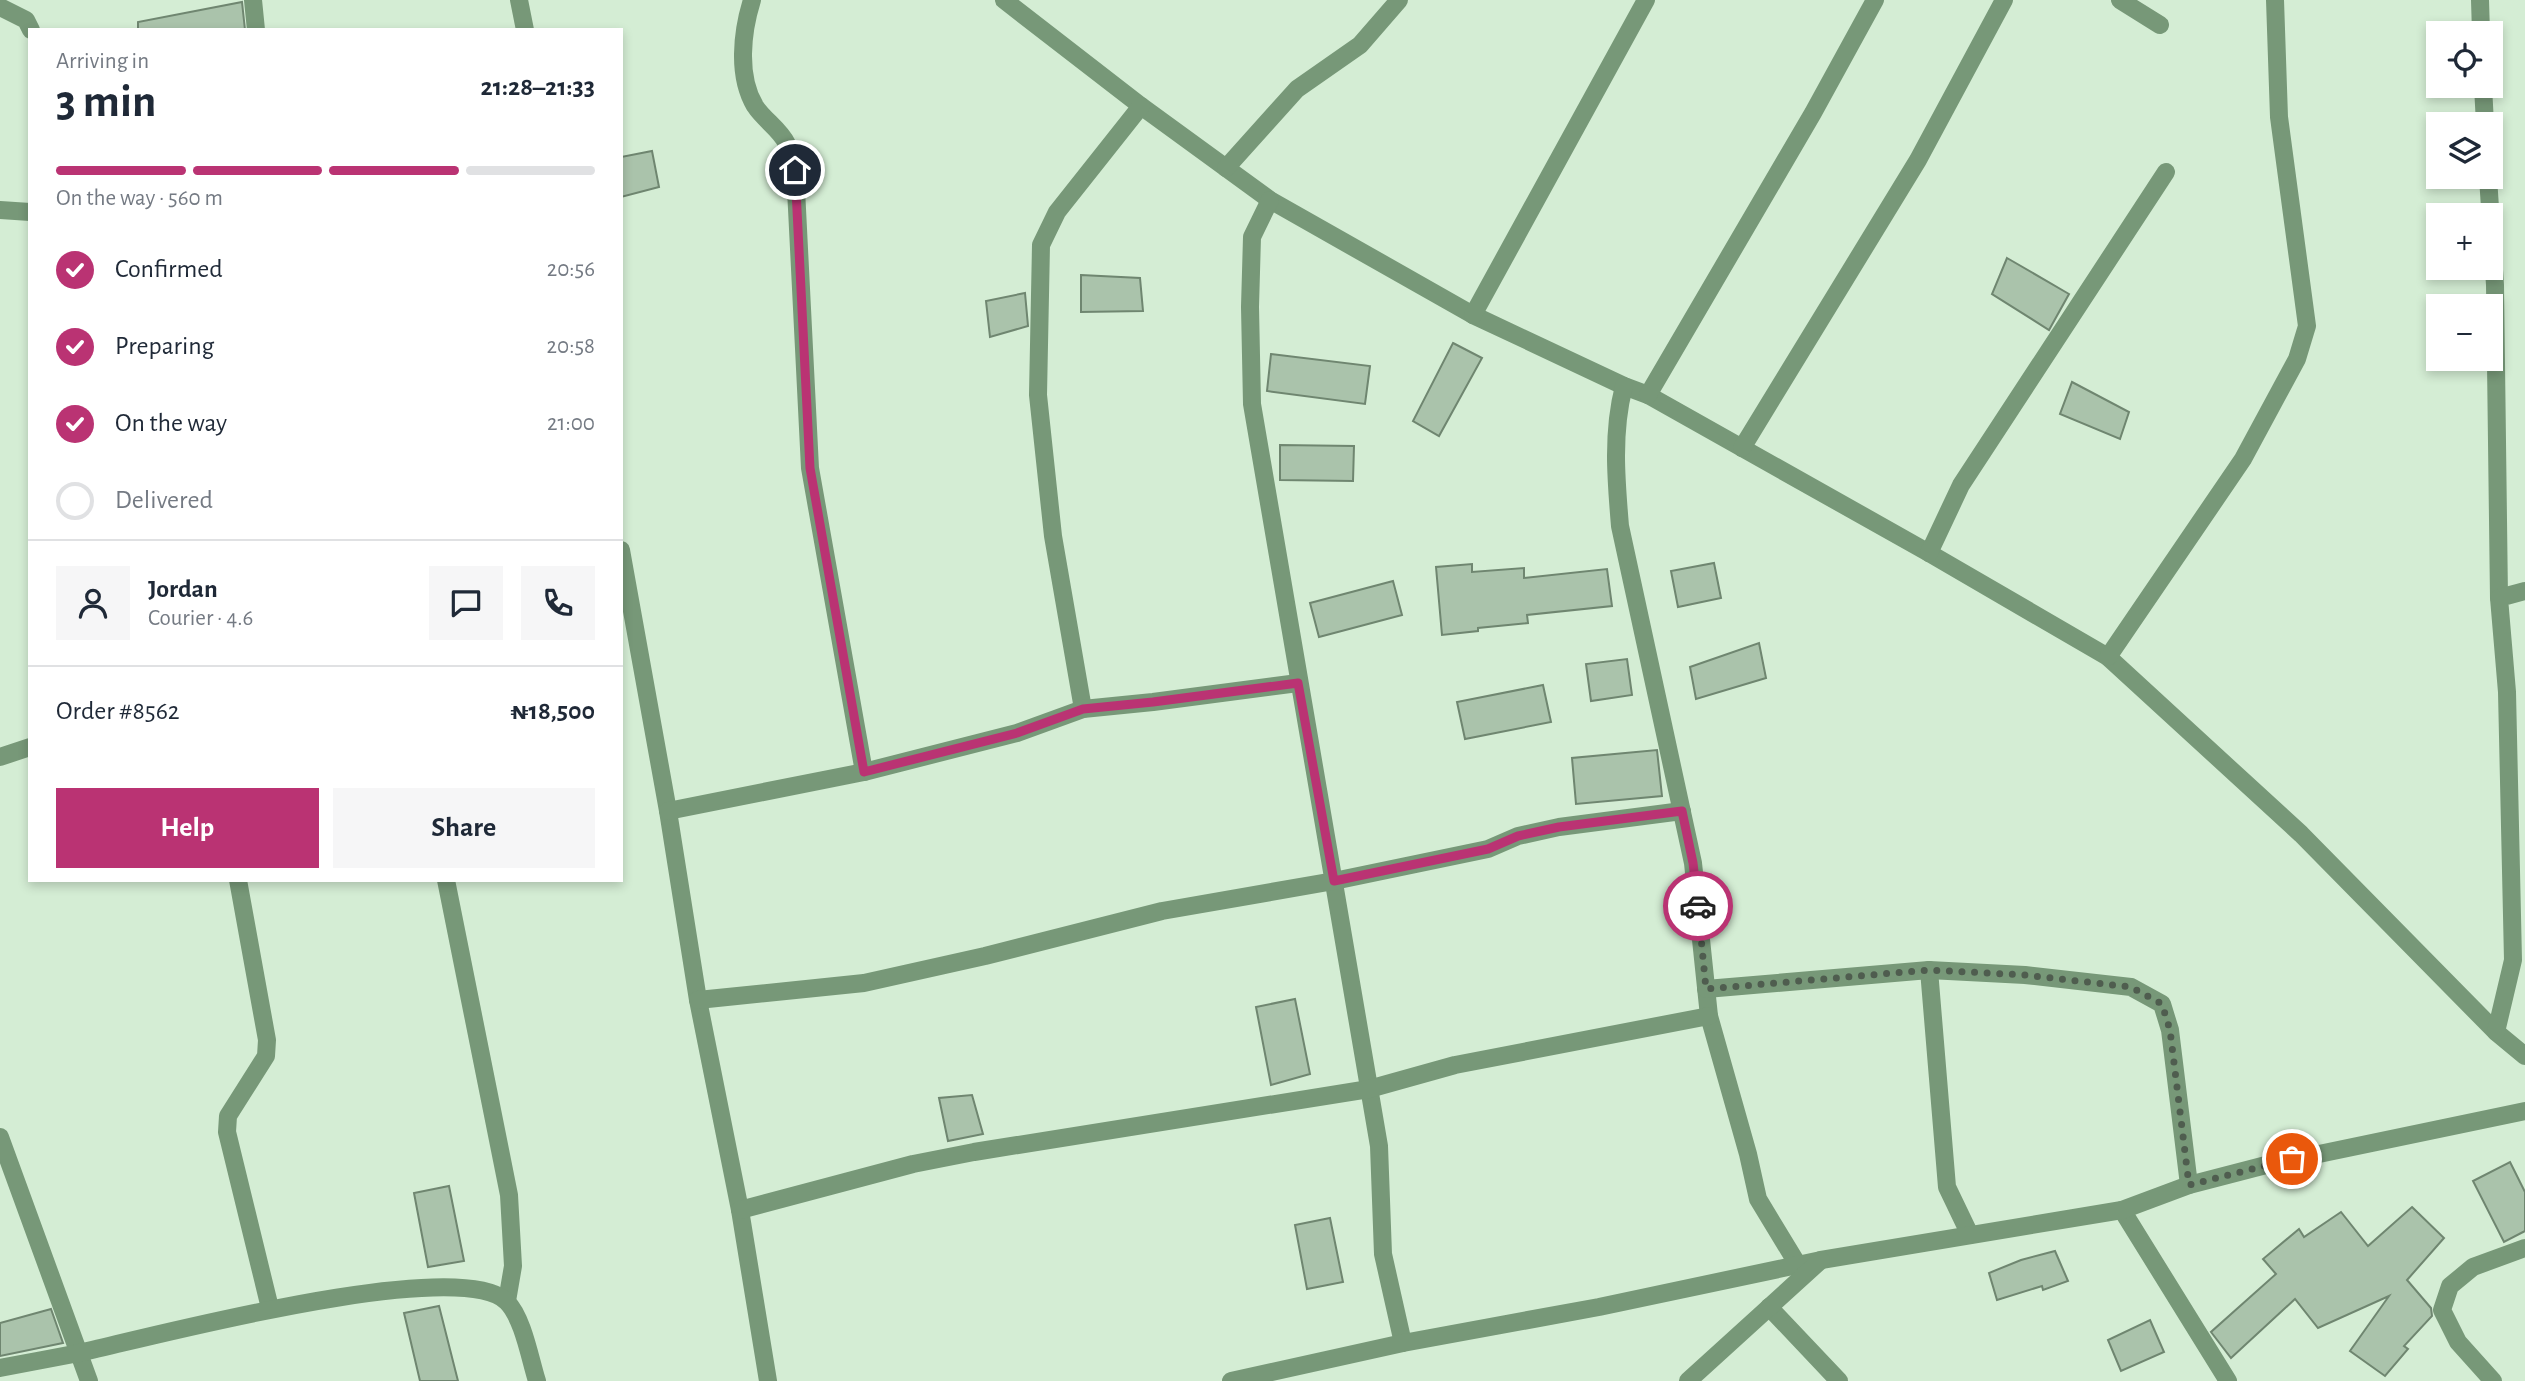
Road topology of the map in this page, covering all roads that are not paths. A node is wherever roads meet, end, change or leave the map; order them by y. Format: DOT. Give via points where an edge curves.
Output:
graph roads {
  1 [pos="253,0"];
  2 [pos="519,0"];
  3 [pos="752,0"];
  4 [pos="1004,0"];
  5 [pos="1646,0"];
  6 [pos="1875,0"];
  7 [pos="2004,0"];
  8 [pos="2120,0"];
  9 [pos="2275,0"];
  10 [pos="2480,0"];
  11 [pos="1388,4"];
  12 [pos="0,7"];
  13 [pos="2481,21"];
  14 [pos="2160,25"];
  15 [pos="30,28"];
  16 [pos="256,28"];
  17 [pos="525,28"];
  18 [pos="1141,106"];
  19 [pos="1226,168"];
  20 [pos="2166,172"];
  21 [pos="2489,189"];
  22 [pos="1270,200"];
  23 [pos="0,210"];
  24 [pos="28,212"];
  25 [pos="1473,315"];
  26 [pos="1624,386"];
  27 [pos="1648,395"];
  28 [pos="1742,448"];
  29 [pos="1929,553"];
  30 [pos="623,561"];
  31 [pos="2525,591"];
  32 [pos="2499,598"];
  33 [pos="2108,657"];
  34 [pos="1298,683"];
  35 [pos="1083,709"];
  36 [pos="28,748"];
  37 [pos="0,757"];
  38 [pos="864,772"];
  39 [pos="668,811"];
  40 [pos="1682,811"];
  41 [pos="1334,881"];
  42 [pos="238,882"];
  43 [pos="446,882"];
  44 [pos="1929,970"];
  45 [pos="1706,989"];
  46 [pos="698,1000"];
  47 [pos="1709,1016"];
  48 [pos="2496,1032"];
  49 [pos="2525,1056"];
  50 [pos="1369,1089"];
  51 [pos="2525,1111"];
  52 [pos="0,1137"];
  53 [pos="2189,1185"];
  54 [pos="740,1210"];
  55 [pos="2122,1210"];
  56 [pos="1970,1235"];
  57 [pos="2525,1248"];
  58 [pos="1821,1260"];
  59 [pos="1798,1265"];
  60 [pos="507,1301"];
  61 [pos="1769,1307"];
  62 [pos="270,1308"];
  63 [pos="1403,1343"];
  64 [pos="79,1353"];
  65 [pos="0,1368"];
  66 [pos="89,1381"];
  67 [pos="537,1381"];
  68 [pos="768,1381"];
  69 [pos="1231,1381"];
  70 [pos="1688,1381"];
  71 [pos="1839,1381"];
  72 [pos="2228,1381"];
  73 [pos="2493,1381"];
  1 -- 16 [label="street"];
  2 -- 17 [label="street"];
  3 -- 38 [label="street" via="743,52 747,85 755,106 786,142 795,170 810,468"];
  4 -- 18 [label="street"];
  5 -- 25 [label="street"];
  6 -- 27 [label="street"];
  7 -- 28 [label="street" via="1917,160"];
  8 -- 14 [label="street"];
  9 -- 33 [label="street" via="2279,117 2307,326 2297,359 2243,459"];
  10 -- 13 [label="street"];
  11 -- 19 [label="street" via="1360,45 1297,89"];
  12 -- 15 [label="street" via="26,20"];
  18 -- 19 [label="street"];
  18 -- 35 [label="street" via="1057,212 1041,245 1038,395 1053,536"];
  19 -- 22 [label="street"];
  20 -- 29 [label="street" via="1961,485"];
  21 -- 32 [label="street" via="2495,285"];
  22 -- 25 [label="street"];
  22 -- 34 [label="street" via="1252,237 1252,404"];
  23 -- 24 [label="street"];
  25 -- 26 [label="street"];
  26 -- 27 [label="street"];
  26 -- 40 [label="street" via="1616,425 1620,526"];
  27 -- 28 [label="street"];
  28 -- 29 [label="street"];
  29 -- 33 [label="street"];
  30 -- 39 [label="street"];
  31 -- 32 [label="street"];
  32 -- 48 [label="street" via="2507,692 2513,960"];
  33 -- 48 [label="street" via="2301,834"];
  34 -- 35 [label="street"];
  34 -- 41 [label="street"];
  35 -- 38 [label="street" via="1017,733"];
  36 -- 37 [label="street"];
  38 -- 39 [label="street"];
  39 -- 46 [label="street"];
  40 -- 41 [label="street" via="1559,827 1518,836 1488,849"];
  40 -- 45 [label="street" via="1693,863"];
  41 -- 46 [label="street" via="1162,911 864,983"];
  41 -- 50 [label="street"];
  42 -- 62 [label="street" via="267,1040 266,1056 228,1116 227,1132"];
  43 -- 60 [label="street" via="509,1195 513,1254"];
  44 -- 45 [label="street"];
  44 -- 53 [label="street" via="2131,987 2162,1004 2170,1030"];
  44 -- 56 [label="street" via="1947,1187"];
  45 -- 47 [label="street"];
  46 -- 54 [label="street"];
  47 -- 50 [label="street" via="1455,1065"];
  47 -- 59 [label="street" via="1758,1199"];
  48 -- 49 [label="street"];
  50 -- 54 [label="street" via="974,1152"];
  50 -- 63 [label="street" via="1379,1146 1383,1254"];
  51 -- 53 [label="street"];
  52 -- 64 [label="street"];
  53 -- 55 [label="street"];
  54 -- 68 [label="street"];
  55 -- 56 [label="street"];
  55 -- 72 [label="street"];
  56 -- 58 [label="street"];
  57 -- 73 [label="street" via="2473,1267 2450,1286 2442,1310 2458,1342"];
  58 -- 59 [label="street"];
  58 -- 61 [label="street"];
  59 -- 63 [label="street"];
  60 -- 62 [label="street" via="473,1288 430,1286"];
  60 -- 67 [label="street" via="519,1323"];
  61 -- 70 [label="street"];
  61 -- 71 [label="street"];
  62 -- 64 [label="street"];
  63 -- 69 [label="street"];
  64 -- 65 [label="street"];
  64 -- 66 [label="street"];
}
